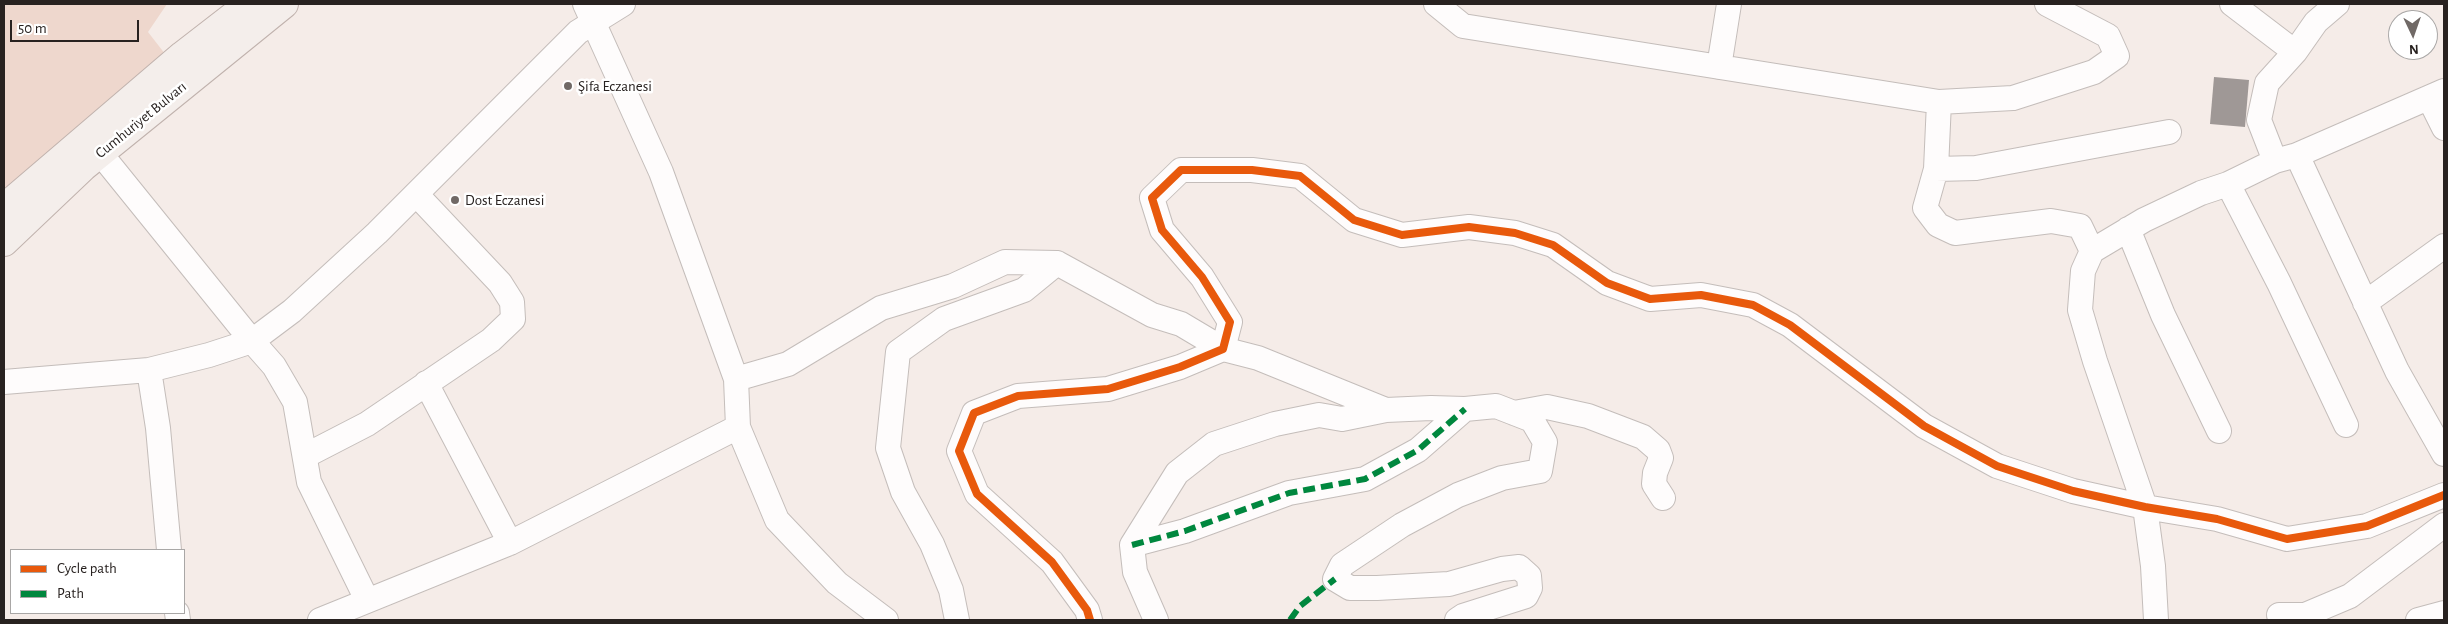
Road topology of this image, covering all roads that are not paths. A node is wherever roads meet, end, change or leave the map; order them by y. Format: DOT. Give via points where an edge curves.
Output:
graph roads {
  1 [pos="249,4"];
  2 [pos="284,4"];
  3 [pos="623,4"];
  4 [pos="1436,4"];
  5 [pos="1729,4"];
  6 [pos="2048,4"];
  7 [pos="2232,4"];
  8 [pos="2336,4"];
  9 [pos="590,13"];
  10 [pos="2295,52"];
  11 [pos="1719,67"];
  12 [pos="2437,95"];
  13 [pos="1939,102"];
  14 [pos="2444,128"];
  15 [pos="2169,132"];
  16 [pos="100,153"];
  17 [pos="2286,158"];
  18 [pos="1936,169"];
  19 [pos="2228,184"];
  20 [pos="416,194"];
  21 [pos="4,208"];
  22 [pos="2128,229"];
  23 [pos="4,242"];
  24 [pos="2444,246"];
  25 [pos="2092,251"];
  26 [pos="1057,264"];
  27 [pos="2364,303"];
  28 [pos="252,342"];
  29 [pos="1223,348"];
  30 [pos="149,370"];
  31 [pos="736,379"];
  32 [pos="4,382"];
  33 [pos="426,383"];
  34 [pos="1386,410"];
  35 [pos="1465,410"];
  36 [pos="1514,413"];
  37 [pos="2346,425"];
  38 [pos="738,427"];
  39 [pos="2219,431"];
  40 [pos="2444,454"];
  41 [pos="306,456"];
  42 [pos="2444,495"];
  43 [pos="1663,498"];
  44 [pos="2145,507"];
  45 [pos="2444,525"];
  46 [pos="510,543"];
  47 [pos="1132,545"];
  48 [pos="169,549"];
  49 [pos="367,600"];
  50 [pos="2444,613"];
  51 [pos="2279,615"];
  52 [pos="320,620"];
  53 [pos="886,620"];
  54 [pos="957,620"];
  55 [pos="1090,620"];
  56 [pos="1156,620"];
  57 [pos="1457,620"];
  58 [pos="2156,620"];
  59 [pos="2418,620"];
  1 -- 21 [label="main road, Cumhuriyet Bulvarı" via="176,61"];
  2 -- 16 [label="main road, Cumhuriyet Bulvarı"];
  3 -- 9 [label="street"];
  4 -- 11 [label="street" via="1463,26"];
  5 -- 11 [label="street"];
  6 -- 13 [label="street" via="2108,36 2117,56 2094,72 2013,98"];
  7 -- 10 [label="street"];
  8 -- 10 [label="street" via="2316,22"];
  9 -- 20 [label="street" via="578,32"];
  9 -- 31 [label="street" via="661,172"];
  10 -- 17 [label="street" via="2267,83 2258,120"];
  11 -- 13 [label="street"];
  12 -- 14 [label="street"];
  12 -- 17 [label="street"];
  13 -- 18 [label="street"];
  15 -- 18 [label="street" via="1976,168"];
  16 -- 23 [label="main road, Cumhuriyet Bulvarı"];
  16 -- 28 [label="street"];
  17 -- 19 [label="street"];
  17 -- 27 [label="street"];
  18 -- 25 [label="street" via="1925,208 1938,225 1955,233 2051,220 2080,226"];
  19 -- 22 [label="street" via="2201,193"];
  19 -- 37 [label="street"];
  20 -- 28 [label="street" via="292,311"];
  20 -- 33 [label="street" via="500,283 512,302 513,319 490,340"];
  22 -- 25 [label="street"];
  22 -- 39 [label="street" via="2163,315"];
  24 -- 27 [label="street"];
  25 -- 44 [label="street" via="2083,271 2080,310"];
  26 -- 29 [label="street" via="1152,315 1181,324"];
  26 -- 31 [label="street" via="1005,262 953,286 881,308 788,364"];
  26 -- 54 [label="street" via="1024,290 944,319 898,352 888,448 903,492 944,572"];
  27 -- 40 [label="street" via="2397,371"];
  28 -- 30 [label="street"];
  28 -- 41 [label="street" via="274,366 295,402"];
  29 -- 34 [label="street" via="1258,358"];
  29 -- 44 [label="street" via="1230,322 1202,276 1162,230 1152,198 1181,170 1252,170 1300,176 1354,220 1402,235 1469,227 1515,233 1553,245 1607,282 1650,299 1701,295 1753,305 1790,325 1924,426 1997,466 2073,490"];
  29 -- 55 [label="street" via="1180,367 1108,389 1018,396 974,412 959,451 977,494 1052,562 1087,610"];
  30 -- 32 [label="street"];
  30 -- 48 [label="street" via="158,428"];
  31 -- 38 [label="street"];
  33 -- 41 [label="street" via="367,424"];
  33 -- 46 [label="street"];
  34 -- 35 [label="street"];
  34 -- 47 [label="street" via="1342,419 1320,415 1275,424 1214,444 1177,473"];
  35 -- 36 [label="street" via="1496,406"];
  35 -- 47 [label="street" via="1418,450 1365,480 1289,493 1184,531"];
  36 -- 43 [label="street" via="1547,407 1588,416 1643,436 1658,450 1661,458 1654,484"];
  36 -- 57 [label="street" via="1532,420 1545,442 1540,471 1502,478 1458,495 1402,525 1342,565 1335,579 1350,588 1450,584 1519,567 1529,576 1530,588 1526,596"];
  38 -- 46 [label="street"];
  38 -- 53 [label="street" via="777,520 837,582"];
  41 -- 49 [label="street" via="309,482"];
  42 -- 44 [label="street" via="2367,526 2288,539 2217,518"];
  44 -- 58 [label="street"];
  45 -- 51 [label="street" via="2350,596 2305,615"];
  46 -- 49 [label="street"];
  47 -- 56 [label="street" via="1135,572"];
  49 -- 52 [label="street"];
  50 -- 59 [label="street"];
}
